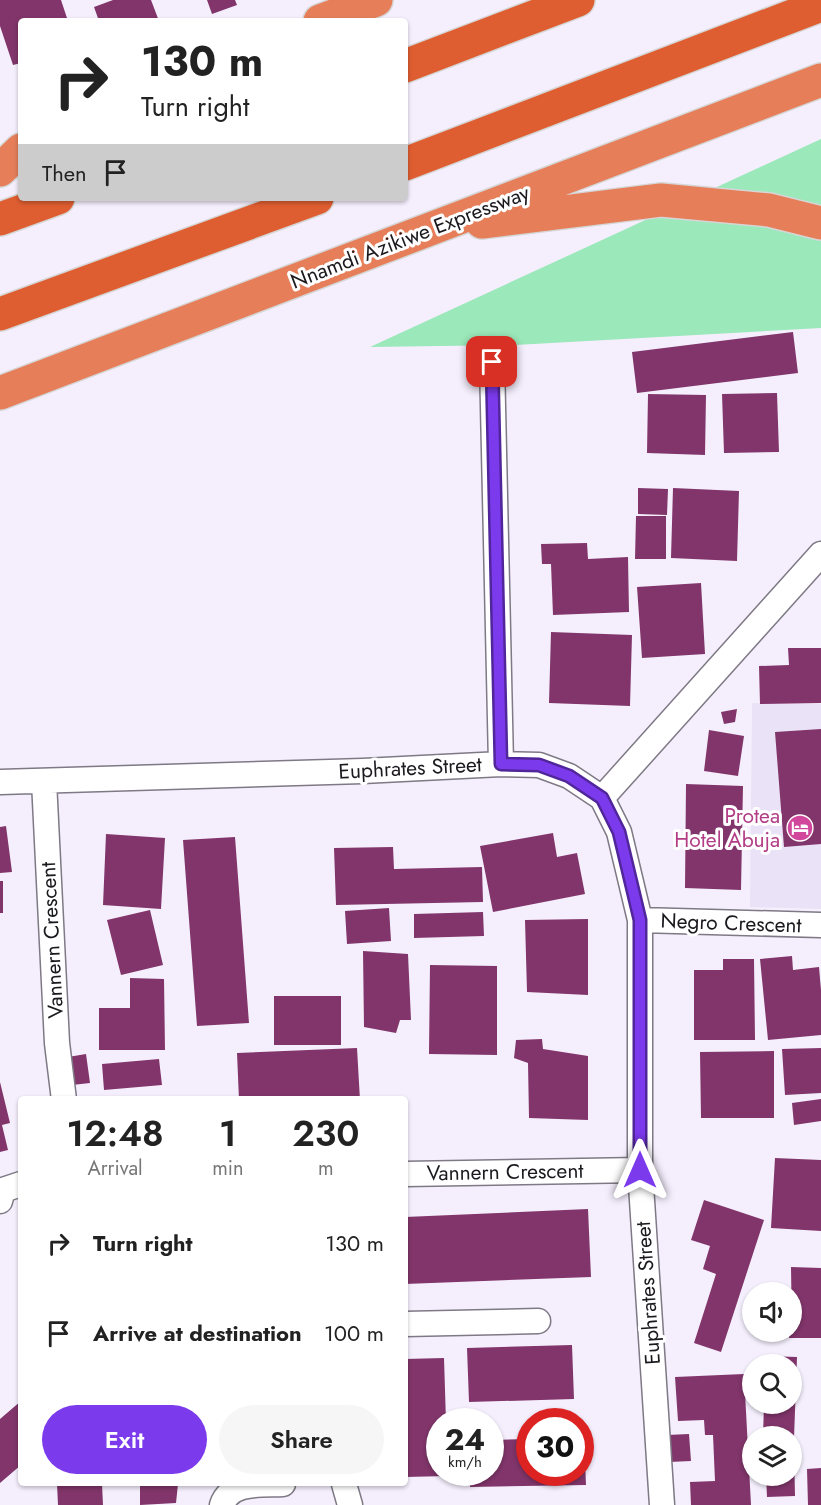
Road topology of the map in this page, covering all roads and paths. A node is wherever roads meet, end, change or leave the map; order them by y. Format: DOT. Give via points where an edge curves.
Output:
graph roads {
  1 [pos="376,0"];
  2 [pos="578,0"];
  3 [pos="821,6"];
  4 [pos="328,18"];
  5 [pos="408,65"];
  6 [pos="821,80"];
  7 [pos="18,131"];
  8 [pos="0,138"];
  9 [pos="18,153"];
  10 [pos="408,163"];
  11 [pos="0,170"];
  12 [pos="50,201"];
  13 [pos="309,201"];
  14 [pos="0,219"];
  15 [pos="821,223"];
  16 [pos="430,229"];
  17 [pos="0,314"];
  18 [pos="492,362"];
  19 [pos="0,393"];
  20 [pos="821,554"];
  21 [pos="501,764"];
  22 [pos="44,781"];
  23 [pos="0,782"];
  24 [pos="602,798"];
  25 [pos="640,920"];
  26 [pos="821,925"];
  27 [pos="64,1096"];
  28 [pos="640,1170"];
  29 [pos="408,1174"];
  30 [pos="18,1185"];
  31 [pos="0,1201"];
  32 [pos="538,1321"];
  33 [pos="408,1324"];
  34 [pos="254,1486"];
  35 [pos="345,1486"];
  36 [pos="222,1505"];
  37 [pos="350,1505"];
  38 [pos="662,1505"];
  1 -- 4 [label="highway"];
  2 -- 5 [label="highway"];
  3 -- 10 [label="highway"];
  6 -- 16 [label="highway, Nnamdi Azikiwe Expressway"];
  7 -- 8 [label="highway"];
  9 -- 11 [label="highway"];
  12 -- 14 [label="highway"];
  13 -- 17 [label="highway"];
  15 -- 16 [label="highway" via="769,210 661,200"];
  16 -- 19 [label="highway, Nnamdi Azikiwe Expressway"];
  18 -- 21 [label="street"];
  20 -- 24 [label="street"];
  21 -- 22 [label="street, Euphrates Street"];
  21 -- 24 [label="street, Euphrates Street" via="539,765 569,776"];
  22 -- 23 [label="street, Euphrates Street"];
  22 -- 27 [label="street, Vannern Crescent" via="57,1043"];
  24 -- 25 [label="street, Euphrates Street" via="619,832"];
  25 -- 26 [label="street, Negro Crescent"];
  25 -- 28 [label="street, Euphrates Street"];
  28 -- 29 [label="street, Vannern Crescent"];
  28 -- 38 [label="street, Euphrates Street"];
  30 -- 31 [label="street" via="3,1190"];
  32 -- 33 [label="street"];
  34 -- 36 [label="street" via="239,1487"];
  35 -- 37 [label="street"];
}
